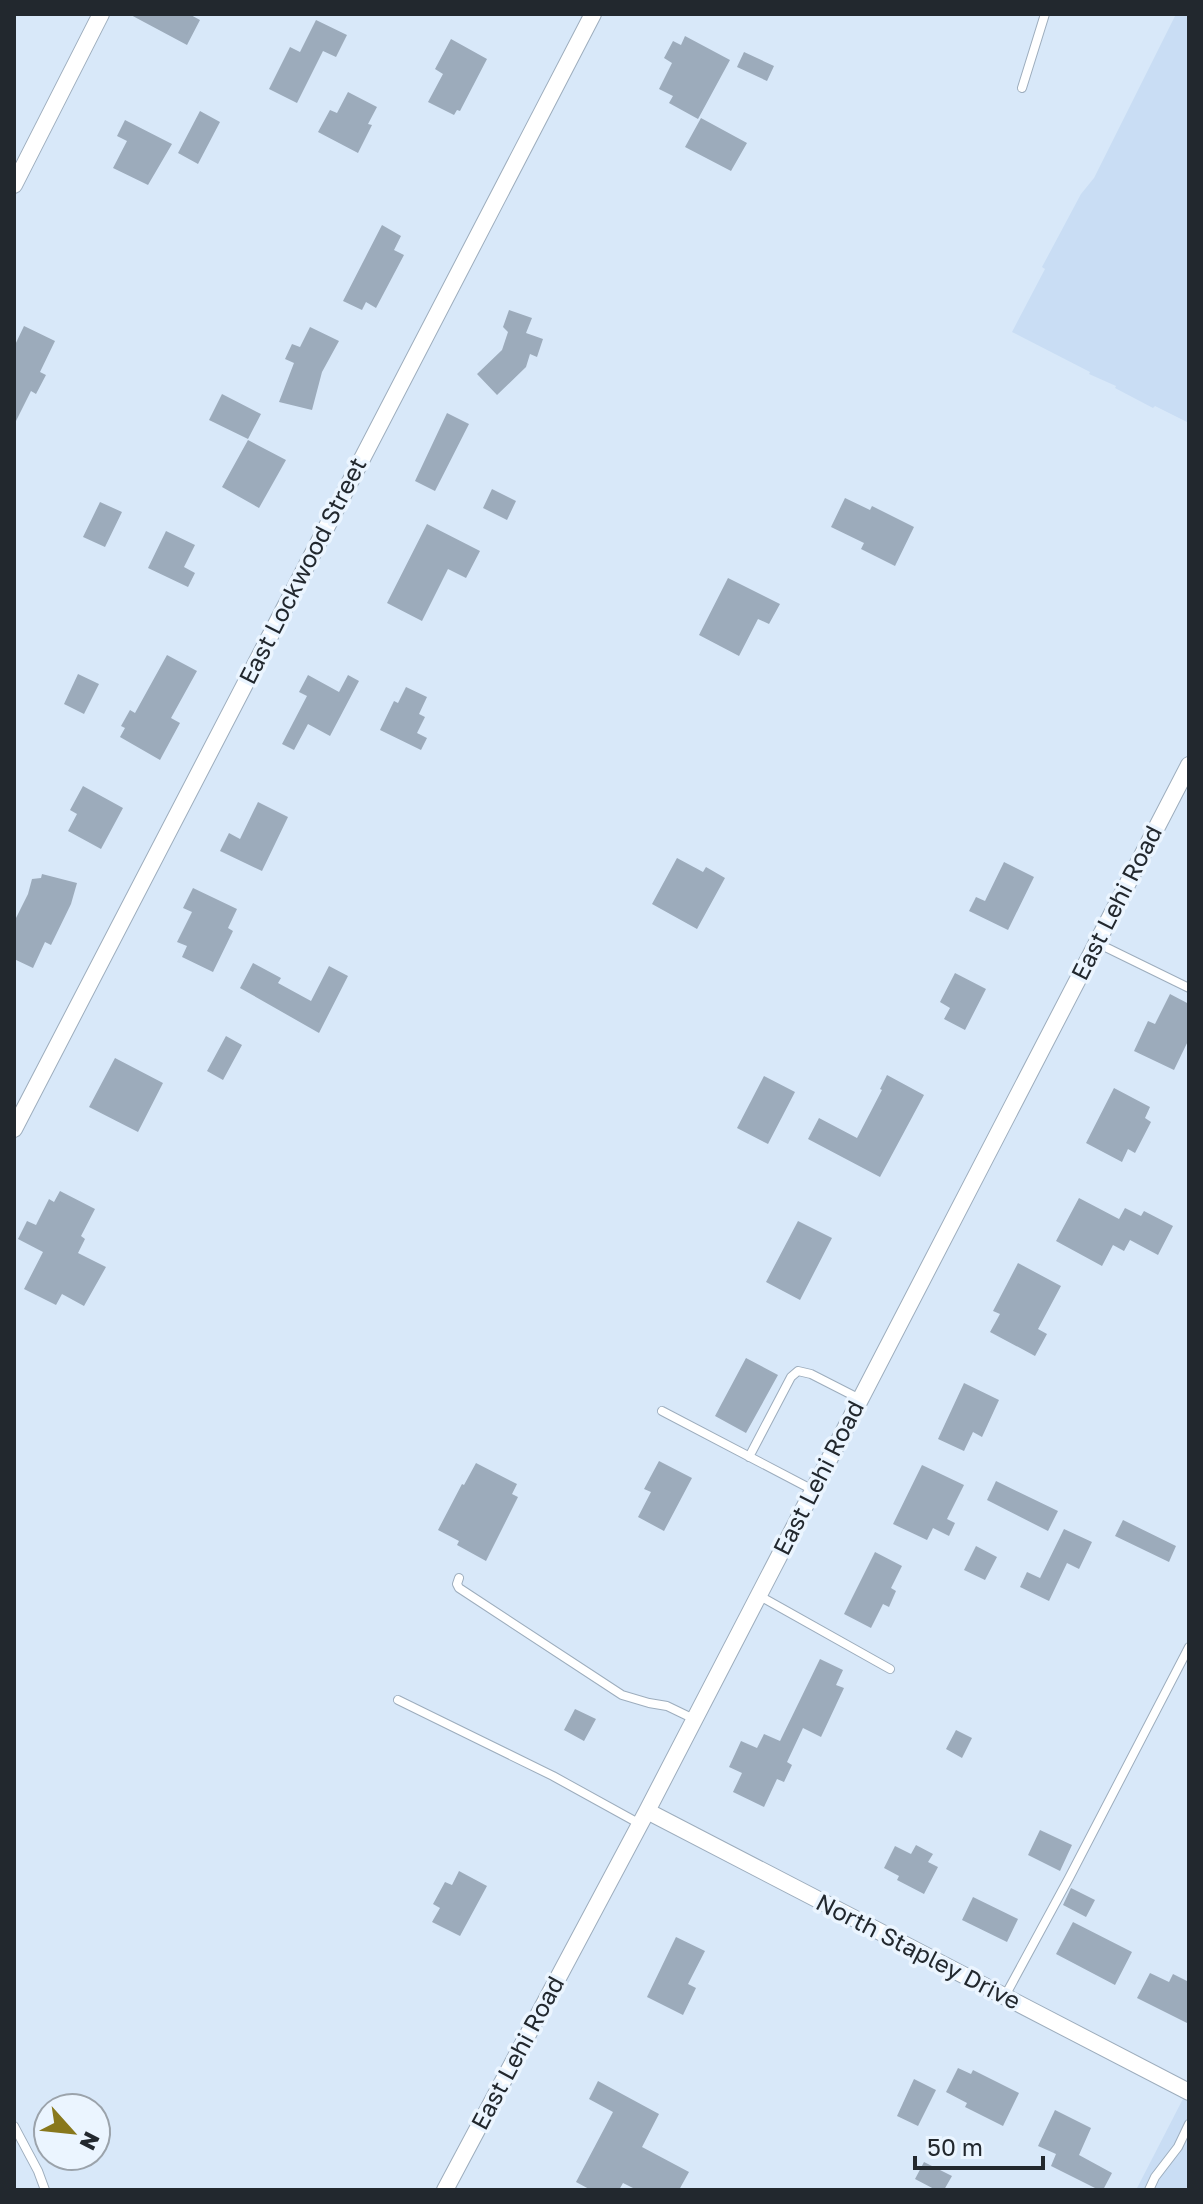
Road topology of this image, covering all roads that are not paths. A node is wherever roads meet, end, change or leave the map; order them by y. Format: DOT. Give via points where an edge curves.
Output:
graph roads {
  1 [pos="101,14"];
  2 [pos="593,14"];
  3 [pos="1045,14"];
  4 [pos="1022,88"];
  5 [pos="14,185"];
  6 [pos="1189,765"];
  7 [pos="1097,943"];
  8 [pos="1189,988"];
  9 [pos="14,1129"];
  10 [pos="860,1399"];
  11 [pos="662,1411"];
  12 [pos="749,1457"];
  13 [pos="813,1490"];
  14 [pos="459,1578"];
  15 [pos="758,1595"];
  16 [pos="1189,1647"];
  17 [pos="890,1669"];
  18 [pos="398,1700"];
  19 [pos="695,1719"];
  20 [pos="644,1818"];
  21 [pos="1004,1996"];
  22 [pos="1189,2092"];
  23 [pos="1189,2124"];
  24 [pos="14,2126"];
  25 [pos="45,2190"];
  26 [pos="445,2190"];
  27 [pos="1149,2190"];
  1 -- 5 [label="street"];
  2 -- 9 [label="street, East Lockwood Street"];
  3 -- 4 [label="lane"];
  6 -- 7 [label="street, East Lehi Road"];
  7 -- 8 [label="lane"];
  7 -- 10 [label="street, East Lehi Road"];
  10 -- 12 [label="lane" via="798,1371"];
  10 -- 13 [label="street, East Lehi Road"];
  11 -- 12 [label="lane"];
  12 -- 13 [label="lane"];
  13 -- 15 [label="street, East Lehi Road"];
  14 -- 19 [label="lane" via="459,1588 622,1695"];
  15 -- 17 [label="lane"];
  15 -- 19 [label="street, East Lehi Road"];
  16 -- 21 [label="lane"];
  18 -- 20 [label="lane"];
  19 -- 20 [label="street, East Lehi Road"];
  20 -- 21 [label="street, North Stapley Drive"];
  20 -- 26 [label="street, East Lehi Road"];
  21 -- 22 [label="street, North Stapley Drive"];
  23 -- 27 [label="lane"];
  24 -- 25 [label="lane"];
}
